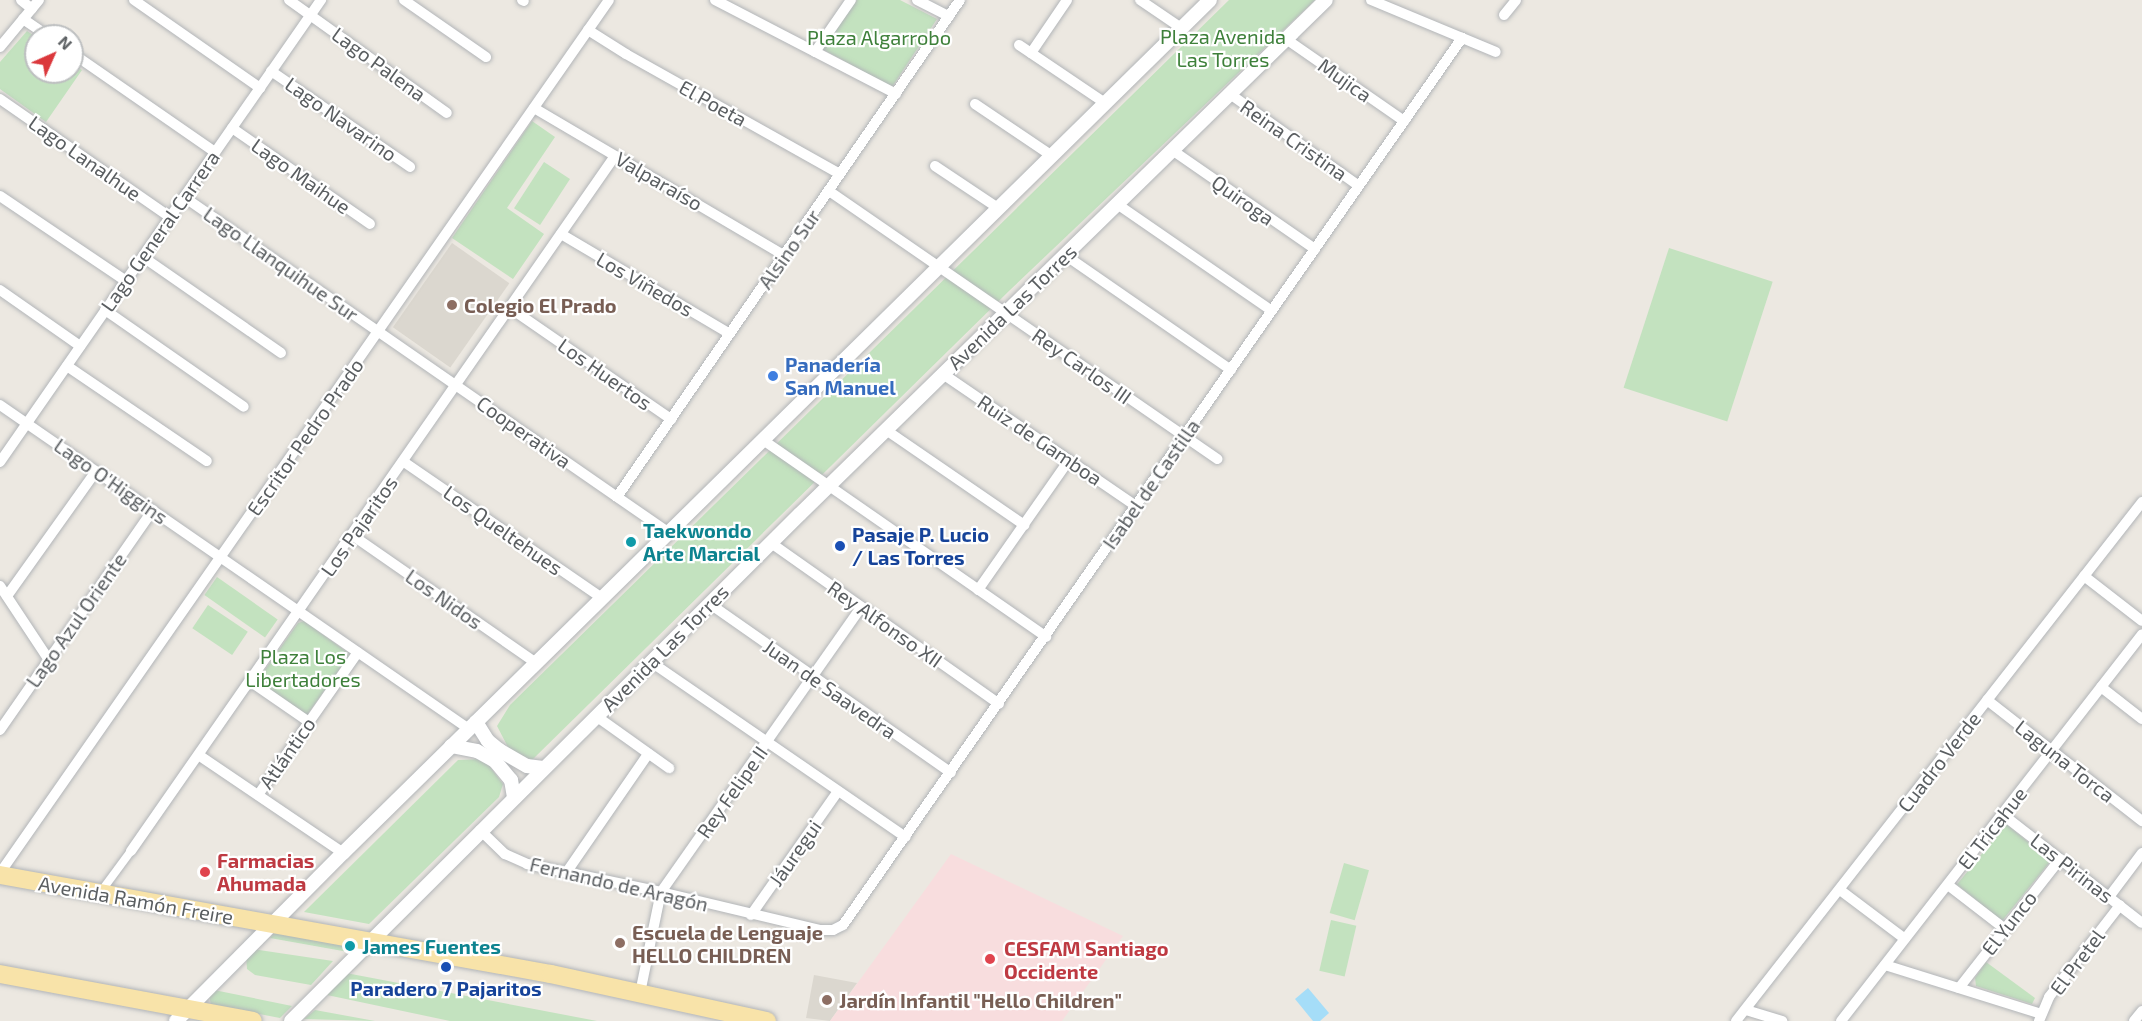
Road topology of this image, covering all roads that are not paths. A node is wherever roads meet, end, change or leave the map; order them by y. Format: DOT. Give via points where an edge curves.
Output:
graph roads {
  1 [pos="21,0"];
  2 [pos="134,0"];
  3 [pos="289,0"];
  4 [pos="321,0"];
  5 [pos="404,0"];
  6 [pos="609,0"];
  7 [pos="715,0"];
  8 [pos="851,0"];
  9 [pos="917,0"];
  10 [pos="960,0"];
  11 [pos="1067,0"];
  12 [pos="1140,0"];
  13 [pos="1210,0"];
  14 [pos="1326,0"];
  15 [pos="1371,0"];
  16 [pos="1393,0"];
  17 [pos="1516,0"];
  18 [pos="35,4"];
  19 [pos="310,15"];
  20 [pos="1504,15"];
  21 [pos="949,16"];
  22 [pos="23,19"];
  23 [pos="1419,20"];
  24 [pos="30,24"];
  25 [pos="1181,28"];
  26 [pos="588,30"];
  27 [pos="1462,38"];
  28 [pos="1286,39"];
  29 [pos="1019,45"];
  30 [pos="0,47"];
  31 [pos="815,52"];
  32 [pos="1496,52"];
  33 [pos="1030,53"];
  34 [pos="486,57"];
  35 [pos="84,61"];
  36 [pos="271,71"];
  37 [pos="260,88"];
  38 [pos="896,94"];
  39 [pos="1230,94"];
  40 [pos="0,99"];
  41 [pos="975,104"];
  42 [pos="1105,104"];
  43 [pos="534,108"];
  44 [pos="447,113"];
  45 [pos="1404,121"];
  46 [pos="232,128"];
  47 [pos="1172,150"];
  48 [pos="215,152"];
  49 [pos="615,156"];
  50 [pos="1052,156"];
  51 [pos="935,166"];
  52 [pos="410,167"];
  53 [pos="840,174"];
  54 [pos="1359,186"];
  55 [pos="828,191"];
  56 [pos="0,196"];
  57 [pos="184,197"];
  58 [pos="1117,204"];
  59 [pos="998,208"];
  60 [pos="170,217"];
  61 [pos="370,224"];
  62 [pos="561,234"];
  63 [pos="1315,249"];
  64 [pos="784,255"];
  65 [pos="1065,255"];
  66 [pos="142,257"];
  67 [pos="939,267"];
  68 [pos="126,281"];
  69 [pos="0,290"];
  70 [pos="510,308"];
  71 [pos="105,310"];
  72 [pos="1272,311"];
  73 [pos="1005,313"];
  74 [pos="379,332"];
  75 [pos="730,334"];
  76 [pos="80,346"];
  77 [pos="281,353"];
  78 [pos="67,366"];
  79 [pos="1231,370"];
  80 [pos="944,374"];
  81 [pos="456,386"];
  82 [pos="0,405"];
  83 [pos="244,407"];
  84 [pos="671,419"];
  85 [pos="27,423"];
  86 [pos="886,430"];
  87 [pos="1185,437"];
  88 [pos="763,440"];
  89 [pos="1217,459"];
  90 [pos="1069,460"];
  91 [pos="207,461"];
  92 [pos="0,462"];
  93 [pos="404,462"];
  94 [pos="96,471"];
  95 [pos="828,486"];
  96 [pos="617,497"];
  97 [pos="2142,502"];
  98 [pos="1136,506"];
  99 [pos="153,510"];
  100 [pos="1024,525"];
  101 [pos="669,532"];
  102 [pos="352,535"];
  103 [pos="771,543"];
  104 [pos="222,558"];
  105 [pos="2084,576"];
  106 [pos="0,586"];
  107 [pos="978,590"];
  108 [pos="7,596"];
  109 [pos="602,598"];
  110 [pos="710,604"];
  111 [pos="861,607"];
  112 [pos="299,612"];
  113 [pos="2142,621"];
  114 [pos="2142,634"];
  115 [pos="1046,637"];
  116 [pos="358,652"];
  117 [pos="49,660"];
  118 [pos="651,662"];
  119 [pos="536,663"];
  120 [pos="813,677"];
  121 [pos="251,682"];
  122 [pos="2101,687"];
  123 [pos="1987,700"];
  124 [pos="999,704"];
  125 [pos="596,716"];
  126 [pos="2142,719"];
  127 [pos="309,722"];
  128 [pos="473,725"];
  129 [pos="0,730"];
  130 [pos="768,742"];
  131 [pos="451,746"];
  132 [pos="2052,751"];
  133 [pos="648,754"];
  134 [pos="200,756"];
  135 [pos="543,768"];
  136 [pos="669,768"];
  137 [pos="951,773"];
  138 [pos="838,791"];
  139 [pos="258,795"];
  140 [pos="514,797"];
  141 [pos="2002,814"];
  142 [pos="2142,821"];
  143 [pos="480,830"];
  144 [pos="906,837"];
  145 [pos="131,851"];
  146 [pos="343,853"];
  147 [pos="2142,853"];
  148 [pos="2060,859"];
  149 [pos="566,873"];
  150 [pos="0,874"];
  151 [pos="1948,885"];
  152 [pos="1840,890"];
  153 [pos="661,892"];
  154 [pos="100,894"];
  155 [pos="2109,897"];
  156 [pos="2120,906"];
  157 [pos="752,915"];
  158 [pos="2142,923"];
  159 [pos="272,925"];
  160 [pos="838,928"];
  161 [pos="2005,929"];
  162 [pos="1905,939"];
  163 [pos="372,940"];
  164 [pos="1885,965"];
  165 [pos="0,975"];
  166 [pos="1959,988"];
  167 [pos="640,993"];
  168 [pos="1746,1010"];
  169 [pos="2142,1011"];
  170 [pos="182,1015"];
  171 [pos="2040,1017"];
  172 [pos="253,1021"];
  173 [pos="291,1021"];
  174 [pos="767,1021"];
  175 [pos="1736,1021"];
  176 [pos="1782,1021"];
  177 [pos="1842,1021"];
  178 [pos="2134,1021"];
  1 -- 18 [label="street"];
  2 -- 37 [label="street"];
  3 -- 19 [label="street, Lago Palena"];
  4 -- 19 [label="street, Lago General Carrera"];
  5 -- 34 [label="street"];
  6 -- 26 [label="street, Escritor Pedro Prado"];
  7 -- 31 [label="street"];
  8 -- 31 [label="street"];
  9 -- 21 [label="street"];
  10 -- 21 [label="street, Alsino Sur"];
  11 -- 33 [label="street"];
  12 -- 25 [label="street"];
  13 -- 25 [label="street"];
  14 -- 28 [label="street, Avenida Las Torres"];
  15 -- 23 [label="street"];
  16 -- 23 [label="street"];
  17 -- 20 [label="street"];
  18 -- 22 [label="street"];
  19 -- 36 [label="street, Lago General Carrera"];
  19 -- 44 [label="street, Lago Palena"];
  21 -- 38 [label="street, Alsino Sur"];
  22 -- 24 [label="street"];
  22 -- 30 [label="street"];
  23 -- 27 [label="street"];
  25 -- 42 [label="street"];
  26 -- 43 [label="street, Escritor Pedro Prado"];
  26 -- 53 [label="street, El Poeta"];
  27 -- 32 [label="street"];
  27 -- 45 [label="street, Isabel de Castilla"];
  28 -- 39 [label="street, Avenida Las Torres"];
  28 -- 45 [label="street, Mujica"];
  29 -- 33 [label="street"];
  31 -- 38 [label="street"];
  33 -- 42 [label="street"];
  35 -- 48 [label="street"];
  36 -- 37 [label="street, Lago General Carrera"];
  36 -- 52 [label="street, Lago Navarino"];
  37 -- 46 [label="street, Lago General Carrera"];
  38 -- 53 [label="street, Alsino Sur"];
  39 -- 47 [label="street, Avenida Las Torres"];
  39 -- 54 [label="street, Reina Cristina"];
  40 -- 60 [label="street, Lago Lanalhue"];
  41 -- 50 [label="street"];
  42 -- 50 [label="street"];
  43 -- 49 [label="street, Valparaíso"];
  43 -- 74 [label="street, Escritor Pedro Prado"];
  45 -- 54 [label="street, Isabel de Castilla"];
  46 -- 48 [label="street, Lago General Carrera"];
  46 -- 61 [label="street, Lago Maihue"];
  47 -- 58 [label="street, Avenida Las Torres"];
  47 -- 63 [label="street, Quiroga"];
  48 -- 57 [label="street, Lago General Carrera"];
  49 -- 62 [label="street, Los Pajaritos"];
  49 -- 64 [label="street, Valparaíso"];
  50 -- 59 [label="street"];
  51 -- 59 [label="street"];
  53 -- 55 [label="street, Alsino Sur"];
  54 -- 63 [label="street, Isabel de Castilla"];
  55 -- 64 [label="street, Alsino Sur"];
  55 -- 67 [label="street, Rey Carlos III"];
  56 -- 68 [label="street"];
  57 -- 60 [label="street, Lago General Carrera"];
  57 -- 74 [label="street, Lago Llanquihue Sur"];
  58 -- 65 [label="street, Avenida Las Torres"];
  58 -- 72 [label="street"];
  59 -- 67 [label="street"];
  60 -- 66 [label="street, Lago General Carrera"];
  62 -- 70 [label="street, Los Pajaritos"];
  62 -- 75 [label="street, Los Viñedos"];
  63 -- 72 [label="street, Isabel de Castilla"];
  64 -- 75 [label="street, Alsino Sur"];
  65 -- 73 [label="street, Avenida Las Torres"];
  65 -- 79 [label="street"];
  66 -- 68 [label="street, Lago General Carrera"];
  66 -- 77 [label="street"];
  67 -- 73 [label="street, Rey Carlos III"];
  67 -- 88 [label="street"];
  68 -- 71 [label="street, Lago General Carrera"];
  69 -- 76 [label="street"];
  70 -- 81 [label="street, Los Pajaritos"];
  70 -- 84 [label="street, Los Huertos"];
  71 -- 76 [label="street, Lago General Carrera"];
  71 -- 83 [label="street"];
  72 -- 79 [label="street, Isabel de Castilla"];
  73 -- 80 [label="street, Avenida Las Torres"];
  73 -- 87 [label="street, Rey Carlos III"];
  74 -- 81 [label="street, Cooperativa"];
  74 -- 104 [label="street, Escritor Pedro Prado"];
  75 -- 84 [label="street, Alsino Sur"];
  76 -- 78 [label="street, Lago General Carrera"];
  78 -- 85 [label="street, Lago General Carrera"];
  78 -- 91 [label="street"];
  79 -- 87 [label="street, Isabel de Castilla"];
  80 -- 86 [label="street, Avenida Las Torres"];
  80 -- 90 [label="street, Ruiz de Gamboa"];
  81 -- 93 [label="street, Los Pajaritos"];
  81 -- 96 [label="street, Cooperativa"];
  82 -- 85 [label="street, Lago O'Higgins"];
  84 -- 96 [label="street, Alsino Sur"];
  85 -- 92 [label="street, Lago General Carrera"];
  85 -- 94 [label="street, Lago O'Higgins"];
  86 -- 95 [label="street, Avenida Las Torres"];
  86 -- 100 [label="street"];
  87 -- 89 [label="street, Rey Carlos III"];
  87 -- 98 [label="street, Isabel de Castilla"];
  88 -- 95 [label="street"];
  88 -- 101 [label="street"];
  90 -- 98 [label="street, Ruiz de Gamboa"];
  90 -- 100 [label="street"];
  93 -- 102 [label="street, Los Pajaritos"];
  93 -- 109 [label="street, Los Queltehues"];
  94 -- 99 [label="street, Lago O'Higgins"];
  94 -- 108 [label="street"];
  95 -- 103 [label="street, Avenida Las Torres"];
  95 -- 107 [label="street"];
  96 -- 101 [label="street, Cooperativa"];
  97 -- 105 [label="street, Cuadro Verde"];
  98 -- 115 [label="street, Isabel de Castilla"];
  99 -- 104 [label="street, Lago O'Higgins"];
  99 -- 117 [label="street, Lago Azul Oriente"];
  100 -- 107 [label="street"];
  101 -- 109 [label="street"];
  102 -- 112 [label="street, Los Pajaritos"];
  102 -- 119 [label="street, Los Nidos"];
  103 -- 110 [label="street, Avenida Las Torres"];
  103 -- 111 [label="street, Rey Alfonso XII"];
  104 -- 112 [label="street, Lago O'Higgins"];
  104 -- 150 [label="street, Escritor Pedro Prado"];
  105 -- 113 [label="street"];
  105 -- 123 [label="street, Cuadro Verde"];
  106 -- 108 [label="street"];
  107 -- 115 [label="street"];
  108 -- 117 [label="street"];
  109 -- 119 [label="street"];
  110 -- 118 [label="street, Avenida Las Torres"];
  110 -- 120 [label="street, Juan de Saavedra"];
  111 -- 120 [label="street, Rey Felipe II"];
  111 -- 124 [label="street, Rey Alfonso XII"];
  112 -- 116 [label="street, Lago O'Higgins"];
  112 -- 121 [label="street, Los Pajaritos"];
  114 -- 122 [label="street, El Tricahue"];
  115 -- 124 [label="street, Isabel de Castilla"];
  116 -- 127 [label="street, Atlántico"];
  116 -- 128 [label="street, Lago O'Higgins"];
  117 -- 129 [label="street, Lago Azul Oriente"];
  118 -- 125 [label="street, Avenida Las Torres"];
  118 -- 130 [label="street"];
  119 -- 128 [label="street"];
  120 -- 130 [label="street, Rey Felipe II"];
  120 -- 137 [label="street, Juan de Saavedra"];
  121 -- 127 [label="street"];
  121 -- 134 [label="street, Los Pajaritos"];
  122 -- 126 [label="street"];
  122 -- 132 [label="street, El Tricahue"];
  123 -- 132 [label="street, Laguna Torca"];
  123 -- 152 [label="street, Cuadro Verde"];
  124 -- 137 [label="street, Isabel de Castilla"];
  125 -- 133 [label="street"];
  125 -- 135 [label="street, Avenida Las Torres"];
  127 -- 139 [label="street, Atlántico"];
  128 -- 131 [label="street"];
  128 -- 135 [label="street" via="499,750 527,766"];
  130 -- 138 [label="street"];
  130 -- 153 [label="street, Rey Felipe II"];
  131 -- 140 [label="street" via="477,751 495,761 511,780"];
  131 -- 146 [label="street"];
  132 -- 141 [label="street, El Tricahue"];
  132 -- 142 [label="street, Laguna Torca"];
  133 -- 136 [label="street"];
  133 -- 149 [label="street"];
  134 -- 139 [label="street"];
  134 -- 145 [label="street, Los Pajaritos"];
  135 -- 140 [label="street, Avenida Las Torres"];
  137 -- 144 [label="street, Isabel de Castilla"];
  138 -- 144 [label="street"];
  138 -- 157 [label="street, Jáuregui"];
  139 -- 146 [label="street"];
  140 -- 143 [label="street, Avenida Las Torres"];
  141 -- 148 [label="street, Las Pirinas"];
  141 -- 151 [label="street, El Tricahue"];
  143 -- 149 [label="street, Fernando de Aragón" via="519,862"];
  143 -- 163 [label="street, Avenida Las Torres"];
  144 -- 160 [label="street, Isabel de Castilla" via="850,917"];
  145 -- 154 [label="street, Los Pajaritos"];
  146 -- 159 [label="street"];
  147 -- 155 [label="street"];
  148 -- 155 [label="street, Las Pirinas"];
  148 -- 161 [label="street, El Yunco"];
  149 -- 153 [label="street, Fernando de Aragón"];
  150 -- 154 [label="main road, Avenida Ramón Freire"];
  151 -- 161 [label="street"];
  151 -- 162 [label="street, El Tricahue"];
  152 -- 162 [label="street"];
  152 -- 168 [label="street, Cuadro Verde"];
  153 -- 157 [label="street, Fernando de Aragón"];
  153 -- 167 [label="street, Rey Felipe II"];
  154 -- 159 [label="main road, Avenida Ramón Freire"];
  155 -- 156 [label="street, Las Pirinas"];
  156 -- 158 [label="street, Las Pirinas"];
  156 -- 171 [label="street, El Pretel" via="2049,997"];
  157 -- 160 [label="street, Fernando de Aragón" via="822,930"];
  159 -- 163 [label="main road, Avenida Ramón Freire"];
  159 -- 170 [label="street"];
  161 -- 166 [label="street, El Yunco"];
  162 -- 164 [label="street, El Tricahue"];
  163 -- 167 [label="main road, Avenida Ramón Freire"];
  163 -- 173 [label="street, Avenida Las Torres"];
  164 -- 166 [label="street"];
  164 -- 177 [label="street, El Tricahue"];
  165 -- 170 [label="main road"];
  166 -- 171 [label="street"];
  167 -- 174 [label="main road, Avenida Ramón Freire"];
  168 -- 175 [label="street, Cuadro Verde"];
  168 -- 176 [label="street"];
  169 -- 178 [label="street"];
  170 -- 172 [label="main road"];
}
